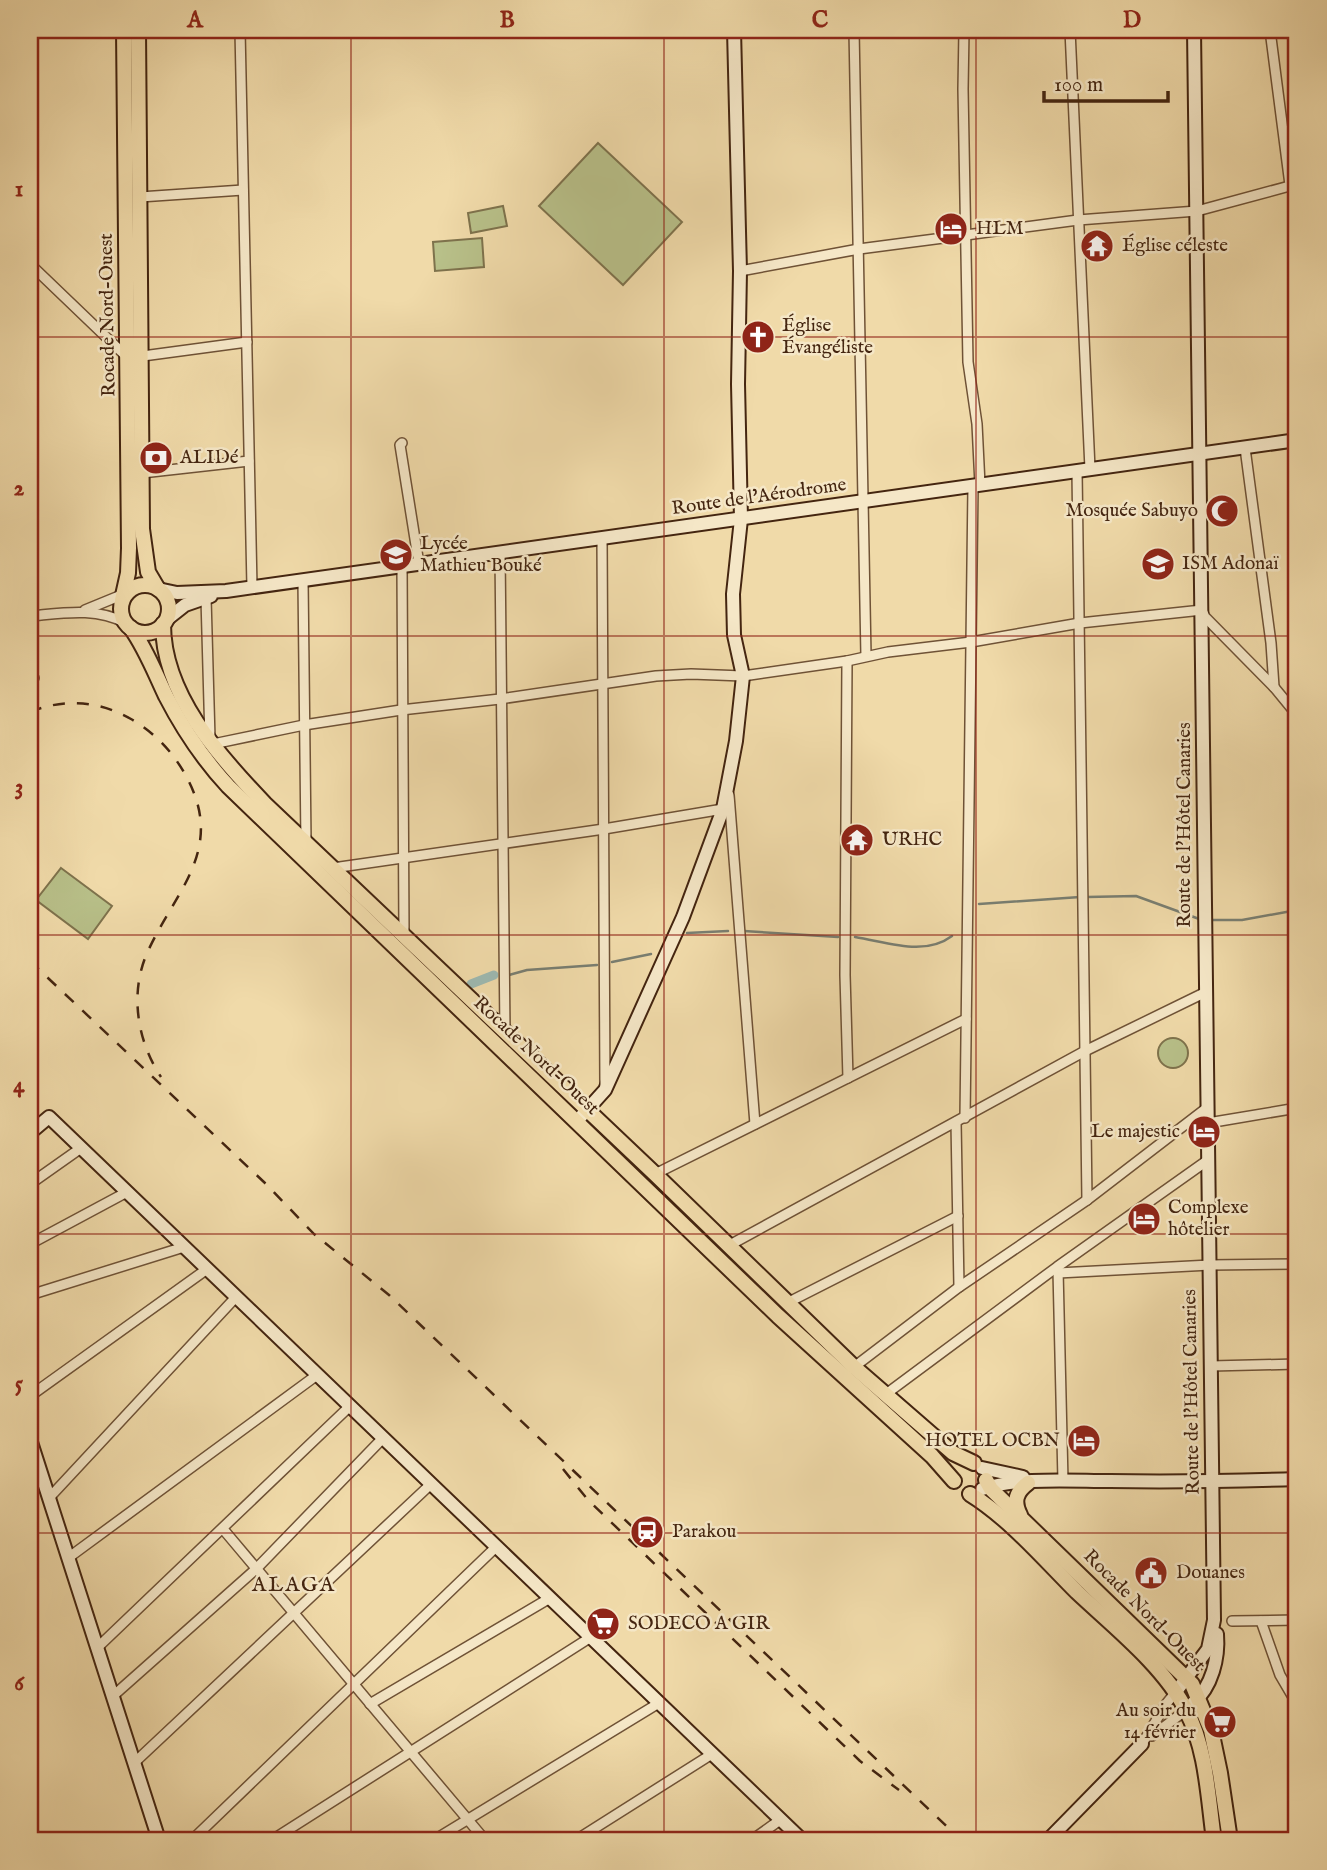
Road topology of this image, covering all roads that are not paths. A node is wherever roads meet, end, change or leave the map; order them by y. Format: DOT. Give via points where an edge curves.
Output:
graph roads {
  1 [pos="124,30"];
  2 [pos="138,30"];
  3 [pos="240,30"];
  4 [pos="734,30"];
  5 [pos="854,30"];
  6 [pos="964,30"];
  7 [pos="1070,30"];
  8 [pos="1194,30"];
  9 [pos="1270,30"];
  10 [pos="1294,184"];
  11 [pos="243,190"];
  12 [pos="140,197"];
  13 [pos="1197,211"];
  14 [pos="1079,220"];
  15 [pos="966,235"];
  16 [pos="859,249"];
  17 [pos="30,264"];
  18 [pos="740,271"];
  19 [pos="247,342"];
  20 [pos="135,357"];
  21 [pos="1297,440"];
  22 [pos="402,443"];
  23 [pos="1245,448"];
  24 [pos="1199,454"];
  25 [pos="249,461"];
  26 [pos="1084,470"];
  27 [pos="142,473"];
  28 [pos="976,486"];
  29 [pos="864,501"];
  30 [pos="741,519"];
  31 [pos="602,538"];
  32 [pos="500,552"];
  33 [pos="419,564"];
  34 [pos="402,566"];
  35 [pos="303,580"];
  36 [pos="252,587"];
  37 [pos="158,589"];
  38 [pos="226,591"];
  39 [pos="125,595"];
  40 [pos="206,598"];
  41 [pos="1202,610"];
  42 [pos="84,611"];
  43 [pos="30,616"];
  44 [pos="164,622"];
  45 [pos="1080,623"];
  46 [pos="128,626"];
  47 [pos="971,642"];
  48 [pos="866,656"];
  49 [pos="847,661"];
  50 [pos="743,676"];
  51 [pos="602,684"];
  52 [pos="1274,687"];
  53 [pos="500,699"];
  54 [pos="1294,705"];
  55 [pos="401,710"];
  56 [pos="1297,715"];
  57 [pos="304,725"];
  58 [pos="212,742"];
  59 [pos="729,787"];
  60 [pos="723,809"];
  61 [pos="604,829"];
  62 [pos="306,842"];
  63 [pos="503,844"];
  64 [pos="403,858"];
  65 [pos="333,868"];
  66 [pos="404,935"];
  67 [pos="1206,992"];
  68 [pos="966,1019"];
  69 [pos="505,1032"];
  70 [pos="1085,1052"];
  71 [pos="848,1078"];
  72 [pos="605,1090"];
  73 [pos="1208,1108"];
  74 [pos="1297,1108"];
  75 [pos="582,1116"];
  76 [pos="961,1120"];
  77 [pos="1208,1123"];
  78 [pos="755,1124"];
  79 [pos="30,1133"];
  80 [pos="81,1148"];
  81 [pos="1208,1160"];
  82 [pos="655,1174"];
  83 [pos="30,1184"];
  84 [pos="127,1192"];
  85 [pos="1087,1200"];
  86 [pos="958,1216"];
  87 [pos="30,1244"];
  88 [pos="728,1246"];
  89 [pos="184,1247"];
  90 [pos="1297,1264"];
  91 [pos="1210,1265"];
  92 [pos="207,1269"];
  93 [pos="1058,1270"];
  94 [pos="959,1287"];
  95 [pos="30,1295"];
  96 [pos="236,1297"];
  97 [pos="787,1303"];
  98 [pos="1297,1364"];
  99 [pos="1211,1366"];
  100 [pos="854,1367"];
  101 [pos="317,1375"];
  102 [pos="886,1394"];
  103 [pos="30,1395"];
  104 [pos="350,1406"];
  105 [pos="383,1438"];
  106 [pos="30,1439"];
  107 [pos="1297,1479"];
  108 [pos="981,1480"];
  109 [pos="954,1481"];
  110 [pos="1063,1481"];
  111 [pos="1032,1482"];
  112 [pos="1213,1482"];
  113 [pos="431,1484"];
  114 [pos="49,1498"];
  115 [pos="1022,1519"];
  116 [pos="223,1529"];
  117 [pos="496,1547"];
  118 [pos="68,1558"];
  119 [pos="256,1569"];
  120 [pos="550,1598"];
  121 [pos="294,1614"];
  122 [pos="1214,1620"];
  123 [pos="1297,1620"];
  124 [pos="1232,1621"];
  125 [pos="1261,1621"];
  126 [pos="591,1637"];
  127 [pos="97,1648"];
  128 [pos="1187,1678"];
  129 [pos="354,1685"];
  130 [pos="113,1696"];
  131 [pos="1199,1698"];
  132 [pos="1171,1699"];
  133 [pos="659,1703"];
  134 [pos="370,1704"];
  135 [pos="1297,1704"];
  136 [pos="1186,1710"];
  137 [pos="1142,1744"];
  138 [pos="410,1752"];
  139 [pos="712,1754"];
  140 [pos="134,1763"];
  141 [pos="467,1820"];
  142 [pos="780,1820"];
  143 [pos="159,1840"];
  144 [pos="192,1840"];
  145 [pos="272,1840"];
  146 [pos="434,1840"];
  147 [pos="485,1840"];
  148 [pos="576,1840"];
  149 [pos="752,1840"];
  150 [pos="802,1840"];
  151 [pos="1048,1840"];
  152 [pos="1214,1840"];
  153 [pos="1230,1840"];
  1 -- 20 [label="main road, Rocade Nord-Ouest"];
  2 -- 12 [label="main road, Rocade Nord-Ouest"];
  3 -- 11 [label="street"];
  4 -- 18 [label="street"];
  5 -- 16 [label="street"];
  6 -- 15 [label="street"];
  7 -- 14 [label="street"];
  8 -- 13 [label="street, Route de l'Hôtel Canaries"];
  9 -- 10 [label="street"];
  10 -- 13 [label="street"];
  11 -- 12 [label="street"];
  11 -- 19 [label="street"];
  12 -- 20 [label="main road, Rocade Nord-Ouest"];
  13 -- 14 [label="street"];
  13 -- 24 [label="street, Route de l'Hôtel Canaries"];
  14 -- 15 [label="street"];
  14 -- 26 [label="street"];
  15 -- 16 [label="street"];
  15 -- 28 [label="street"];
  16 -- 18 [label="street"];
  16 -- 29 [label="street"];
  17 -- 20 [label="street"];
  18 -- 30 [label="street"];
  19 -- 20 [label="street"];
  19 -- 25 [label="street"];
  20 -- 27 [label="main road, Rocade Nord-Ouest"];
  20 -- 39 [label="main road, Rocade Nord-Ouest"];
  21 -- 23 [label="street, Route de l'Aérodrome"];
  22 -- 33 [label="street"];
  23 -- 24 [label="street, Route de l'Aérodrome"];
  23 -- 52 [label="street"];
  24 -- 26 [label="street, Route de l'Aérodrome"];
  24 -- 41 [label="street, Route de l'Hôtel Canaries"];
  25 -- 27 [label="street"];
  25 -- 36 [label="street"];
  26 -- 28 [label="street, Route de l'Aérodrome"];
  26 -- 45 [label="street"];
  27 -- 37 [label="main road, Rocade Nord-Ouest" via="145,554"];
  28 -- 29 [label="street, Route de l'Aérodrome"];
  28 -- 47 [label="street"];
  29 -- 30 [label="street, Route de l'Aérodrome"];
  29 -- 48 [label="street"];
  30 -- 31 [label="street, Route de l'Aérodrome"];
  30 -- 50 [label="street" via="733,594 734,635"];
  31 -- 32 [label="street, Route de l'Aérodrome"];
  31 -- 51 [label="street"];
  32 -- 33 [label="street, Route de l'Aérodrome"];
  32 -- 53 [label="street"];
  33 -- 34 [label="street, Route de l'Aérodrome"];
  34 -- 35 [label="street, Route de l'Aérodrome"];
  34 -- 55 [label="street"];
  35 -- 36 [label="street, Route de l'Aérodrome"];
  35 -- 57 [label="street"];
  36 -- 38 [label="street, Route de l'Aérodrome"];
  37 -- 38 [label="street, Route de l'Aérodrome"];
  37 -- 39 [label="main road" via="143,585"];
  37 -- 44 [label="main road" via="168,605"];
  38 -- 40 [label="street, Route de l'Aérodrome"];
  39 -- 42 [label="street"];
  39 -- 46 [label="main road" via="121,610"];
  40 -- 44 [label="street, Route de l'Aérodrome" via="186,605"];
  40 -- 58 [label="street"];
  41 -- 45 [label="street"];
  41 -- 52 [label="street"];
  41 -- 67 [label="street, Route de l'Hôtel Canaries"];
  42 -- 43 [label="street"];
  42 -- 46 [label="street" via="114,617"];
  44 -- 46 [label="main road" via="145,633"];
  44 -- 58 [label="main road, Rocade Nord-Ouest" via="171,672"];
  45 -- 47 [label="street"];
  45 -- 70 [label="street"];
  46 -- 75 [label="main road, Rocade Nord-Ouest" via="188,735 228,786"];
  47 -- 48 [label="street"];
  47 -- 68 [label="street"];
  48 -- 49 [label="street"];
  49 -- 50 [label="street"];
  49 -- 71 [label="street"];
  50 -- 51 [label="street" via="691,674"];
  50 -- 59 [label="street"];
  51 -- 53 [label="street"];
  51 -- 61 [label="street"];
  52 -- 54 [label="street"];
  53 -- 55 [label="street"];
  53 -- 63 [label="street"];
  54 -- 56 [label="street"];
  55 -- 57 [label="street"];
  55 -- 64 [label="street"];
  57 -- 58 [label="street"];
  57 -- 62 [label="street"];
  58 -- 62 [label="main road, Rocade Nord-Ouest" via="249,788"];
  59 -- 60 [label="street"];
  59 -- 78 [label="street"];
  60 -- 61 [label="street"];
  60 -- 72 [label="street" via="668,951"];
  61 -- 63 [label="street"];
  61 -- 72 [label="street"];
  62 -- 65 [label="main road, Rocade Nord-Ouest"];
  63 -- 64 [label="street"];
  63 -- 69 [label="street"];
  64 -- 65 [label="street"];
  64 -- 66 [label="street"];
  65 -- 66 [label="main road, Rocade Nord-Ouest"];
  66 -- 69 [label="main road, Rocade Nord-Ouest"];
  67 -- 70 [label="street"];
  67 -- 73 [label="street, Route de l'Hôtel Canaries"];
  68 -- 71 [label="street"];
  68 -- 76 [label="street"];
  69 -- 75 [label="main road, Rocade Nord-Ouest"];
  70 -- 76 [label="street"];
  70 -- 85 [label="street"];
  71 -- 78 [label="street"];
  72 -- 75 [label="street"];
  73 -- 77 [label="street, Route de l'Hôtel Canaries"];
  73 -- 85 [label="street"];
  74 -- 77 [label="street"];
  75 -- 82 [label="main road, Rocade Nord-Ouest"];
  75 -- 109 [label="main road, Rocade Nord-Ouest" via="778,1316"];
  76 -- 86 [label="street"];
  76 -- 88 [label="street"];
  77 -- 81 [label="street, Route de l'Hôtel Canaries"];
  78 -- 82 [label="street"];
  79 -- 80 [label="street" via="49,1117"];
  80 -- 83 [label="street"];
  80 -- 84 [label="street"];
  81 -- 91 [label="street, Route de l'Hôtel Canaries"];
  81 -- 93 [label="street"];
  82 -- 88 [label="main road, Rocade Nord-Ouest"];
  84 -- 87 [label="street"];
  84 -- 89 [label="street"];
  85 -- 94 [label="street"];
  86 -- 94 [label="street"];
  86 -- 97 [label="street"];
  88 -- 97 [label="main road, Rocade Nord-Ouest"];
  89 -- 92 [label="street"];
  89 -- 95 [label="street"];
  90 -- 91 [label="street"];
  91 -- 93 [label="street"];
  91 -- 99 [label="street, Route de l'Hôtel Canaries"];
  92 -- 96 [label="street"];
  92 -- 103 [label="street"];
  93 -- 102 [label="street"];
  93 -- 110 [label="street"];
  94 -- 100 [label="street"];
  96 -- 101 [label="street"];
  96 -- 114 [label="street"];
  97 -- 100 [label="main road, Rocade Nord-Ouest"];
  98 -- 99 [label="street"];
  99 -- 112 [label="street, Route de l'Hôtel Canaries"];
  100 -- 102 [label="main road, Rocade Nord-Ouest"];
  101 -- 104 [label="street"];
  101 -- 118 [label="street"];
  102 -- 108 [label="main road, Rocade Nord-Ouest"];
  104 -- 105 [label="street"];
  104 -- 116 [label="street"];
  105 -- 113 [label="street"];
  105 -- 119 [label="street"];
  106 -- 114 [label="street"];
  107 -- 112 [label="street"];
  108 -- 109 [label="main road, Rocade Nord-Ouest" via="958,1489"];
  108 -- 109 [label="main road" via="965,1463"];
  108 -- 111 [label="street"];
  108 -- 111 [label="street"];
  108 -- 115 [label="main road, Rocade Nord-Ouest"];
  108 -- 132 [label="main road, Rocade Nord-Ouest" via="981,1501 1160,1674"];
  110 -- 111 [label="street"];
  110 -- 112 [label="street"];
  111 -- 115 [label="main road" via="1019,1491 1016,1501"];
  112 -- 122 [label="street, Route de l'Hôtel Canaries"];
  113 -- 117 [label="street"];
  113 -- 121 [label="street"];
  114 -- 118 [label="street"];
  115 -- 128 [label="main road, Rocade Nord-Ouest"];
  116 -- 119 [label="street"];
  116 -- 127 [label="street"];
  117 -- 120 [label="street"];
  117 -- 129 [label="street"];
  118 -- 127 [label="street"];
  119 -- 121 [label="street"];
  119 -- 130 [label="street"];
  120 -- 126 [label="street"];
  120 -- 134 [label="street"];
  121 -- 129 [label="street"];
  121 -- 140 [label="street"];
  122 -- 128 [label="street, Route de l'Hôtel Canaries" via="1208,1649"];
  122 -- 131 [label="street, Route de l'Hôtel Canaries" via="1218,1637 1215,1664"];
  123 -- 125 [label="street"];
  124 -- 125 [label="street"];
  125 -- 135 [label="street" via="1280,1675"];
  126 -- 133 [label="street"];
  126 -- 138 [label="street"];
  127 -- 130 [label="street"];
  128 -- 131 [label="main road, Rocade Nord-Ouest"];
  128 -- 132 [label="street, Route de l'Hôtel Canaries"];
  129 -- 134 [label="street"];
  129 -- 144 [label="street"];
  130 -- 140 [label="street"];
  131 -- 136 [label="street, Route de l'Hôtel Canaries"];
  131 -- 153 [label="main road, Rocade Nord-Ouest" via="1211,1730"];
  132 -- 136 [label="main road, Rocade Nord-Ouest"];
  132 -- 137 [label="street"];
  133 -- 139 [label="street"];
  133 -- 141 [label="street"];
  134 -- 138 [label="street"];
  136 -- 137 [label="street"];
  136 -- 152 [label="main road, Rocade Nord-Ouest" via="1203,1760"];
  137 -- 151 [label="street"];
  138 -- 141 [label="street"];
  138 -- 145 [label="street"];
  139 -- 142 [label="street"];
  139 -- 148 [label="street"];
  140 -- 143 [label="street"];
  141 -- 146 [label="street"];
  141 -- 147 [label="street"];
  142 -- 149 [label="street"];
  142 -- 150 [label="street"];
}
